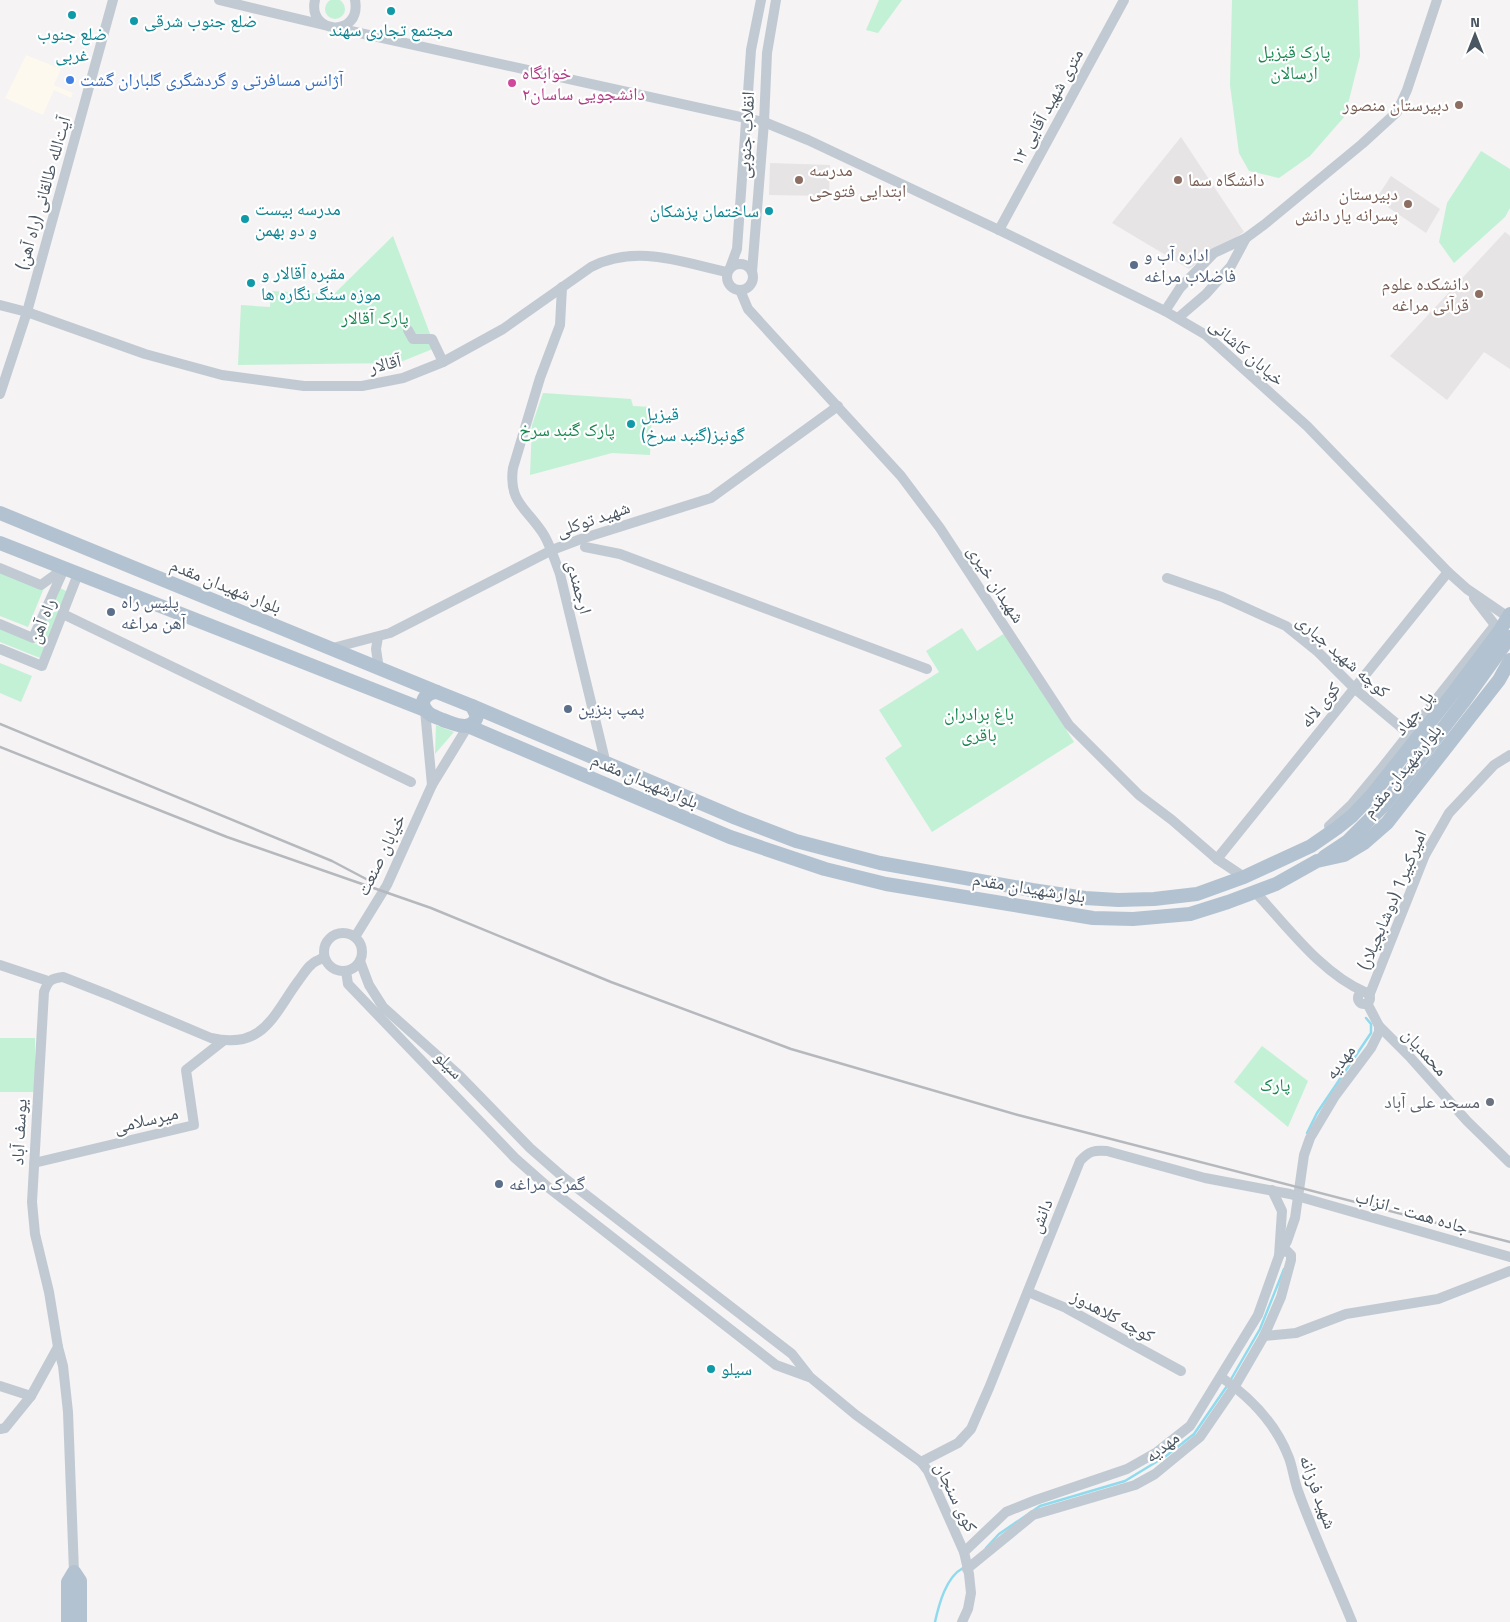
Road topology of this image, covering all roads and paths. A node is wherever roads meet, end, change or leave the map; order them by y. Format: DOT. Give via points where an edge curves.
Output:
graph roads {
  1 [pos="113,0"];
  2 [pos="219,0"];
  3 [pos="315,0"];
  4 [pos="355,0"];
  5 [pos="761,0"];
  6 [pos="776,0"];
  7 [pos="1124,0"];
  8 [pos="1437,0"];
  9 [pos="324,25"];
  10 [pos="337,28"];
  11 [pos="751,50"];
  12 [pos="767,53"];
  13 [pos="746,118"];
  14 [pos="764,122"];
  15 [pos="998,230"];
  16 [pos="1246,238"];
  17 [pos="729,270"];
  18 [pos="752,272"];
  19 [pos="562,287"];
  20 [pos="740,290"];
  21 [pos="0,305"];
  22 [pos="1165,311"];
  23 [pos="27,312"];
  24 [pos="1178,318"];
  25 [pos="408,330"];
  26 [pos="443,362"];
  27 [pos="0,394"];
  28 [pos="838,406"];
  29 [pos="0,513"];
  30 [pos="0,543"];
  31 [pos="585,548"];
  32 [pos="552,550"];
  33 [pos="0,568"];
  34 [pos="64,568"];
  35 [pos="1448,572"];
  36 [pos="78,574"];
  37 [pos="1167,578"];
  38 [pos="1467,589"];
  39 [pos="63,614"];
  40 [pos="1508,615"];
  41 [pos="0,624"];
  42 [pos="1495,626"];
  43 [pos="378,637"];
  44 [pos="1510,637"];
  45 [pos="1510,642"];
  46 [pos="0,649"];
  47 [pos="329,649"];
  48 [pos="1510,660"];
  49 [pos="379,669"];
  50 [pos="927,669"];
  51 [pos="1504,677"];
  52 [pos="1354,688"];
  53 [pos="438,692"];
  54 [pos="1448,693"];
  55 [pos="472,706"];
  56 [pos="425,710"];
  57 [pos="1471,716"];
  58 [pos="468,726"];
  59 [pos="1409,734"];
  60 [pos="1510,755"];
  61 [pos="602,761"];
  62 [pos="411,782"];
  63 [pos="432,784"];
  64 [pos="1311,846"];
  65 [pos="1217,859"];
  66 [pos="1317,861"];
  67 [pos="1244,877"];
  68 [pos="1256,892"];
  69 [pos="355,937"];
  70 [pos="324,957"];
  71 [pos="360,961"];
  72 [pos="0,965"];
  73 [pos="346,971"];
  74 [pos="48,981"];
  75 [pos="1365,998"];
  76 [pos="1379,1026"];
  77 [pos="404,1033"];
  78 [pos="224,1041"];
  79 [pos="530,1148"];
  80 [pos="515,1158"];
  81 [pos="34,1162"];
  82 [pos="1510,1163"];
  83 [pos="1272,1190"];
  84 [pos="1290,1194"];
  85 [pos="1280,1254"];
  86 [pos="1510,1257"];
  87 [pos="1510,1271"];
  88 [pos="1028,1292"];
  89 [pos="1264,1336"];
  90 [pos="58,1348"];
  91 [pos="1181,1371"];
  92 [pos="810,1377"];
  93 [pos="1221,1377"];
  94 [pos="0,1386"];
  95 [pos="1235,1386"];
  96 [pos="31,1396"];
  97 [pos="0,1429"];
  98 [pos="920,1462"];
  99 [pos="964,1552"];
  100 [pos="967,1567"];
  101 [pos="74,1572"];
  102 [pos="68,1622"];
  103 [pos="80,1622"];
  104 [pos="962,1622"];
  105 [pos="1352,1622"];
  1 -- 23 [label="street, (راه آهن) آیت‌الله طالقانی"];
  2 -- 9 [label="street"];
  3 -- 9 [label="street" via="315,13"];
  4 -- 10 [label="street" via="352,19"];
  5 -- 11 [label="street, انقلاب جنوبی"];
  6 -- 12 [label="street, انقلاب جنوبی"];
  7 -- 15 [label="street, ۱۲ متری شهید آقایی"];
  8 -- 16 [label="street" via="1397,112"];
  9 -- 10 [label="street"];
  10 -- 13 [label="street"];
  11 -- 12 [label="street" via="757,56"];
  11 -- 13 [label="street, انقلاب جنوبی"];
  12 -- 14 [label="street, انقلاب جنوبی"];
  13 -- 14 [label="street, خیابان کاشانی"];
  13 -- 17 [label="street, انقلاب جنوبی" via="737,249"];
  14 -- 15 [label="street, خیابان کاشانی"];
  14 -- 18 [label="street, انقلاب جنوبی"];
  15 -- 22 [label="street, خیابان کاشانی"];
  16 -- 22 [label="street" via="1214,253 1180,288"];
  16 -- 24 [label="street" via="1231,266"];
  17 -- 18 [label="street" via="733,265 742,264"];
  17 -- 19 [label="street, آقالار" via="667,258 624,256 591,267"];
  17 -- 20 [label="street" via="726,276 729,285"];
  18 -- 20 [label="street" via="751,284"];
  19 -- 26 [label="street, آقالار" via="503,329"];
  19 -- 32 [label="street, ارجمندی" via="560,325 540,378 511,482 515,496"];
  20 -- 28 [label="street, شهیدان خیری" via="748,309"];
  21 -- 23 [label="street, آقالار"];
  22 -- 24 [label="street, خیابان کاشانی"];
  23 -- 26 [label="street, آقالار" via="145,354 222,375 304,386 362,386 403,378"];
  23 -- 27 [label="street, (راه آهن) آیت‌الله طالقانی"];
  24 -- 35 [label="street, خیابان کاشانی" via="1206,335 1306,426"];
  25 -- 26 [label="street" via="413,339 432,339"];
  28 -- 32 [label="street, شهید توکلی" via="711,498"];
  28 -- 65 [label="street, شهیدان خیری" via="901,476 937,524 1070,726 1139,795"];
  29 -- 47 [label="main road, بلوار شهیدان مقدم"];
  30 -- 34 [label="main road"];
  31 -- 50 [label="street" via="620,554"];
  32 -- 43 [label="street, شهید توکلی"];
  32 -- 61 [label="street, ارجمندی" via="604,756"];
  33 -- 34 [label="street" via="41,585"];
  34 -- 36 [label="main road"];
  34 -- 41 [label="street, راه آهن" via="33,638"];
  35 -- 38 [label="street, خیابان کاشانی"];
  35 -- 52 [label="street, کوی لاله"];
  36 -- 39 [label="street, راه آهن"];
  36 -- 56 [label="main road"];
  37 -- 52 [label="street, کوچه شهید جباری" via="1222,597 1286,626"];
  38 -- 40 [label="street, خیابان کاشانی"];
  38 -- 42 [label="street, خیابان کاشانی"];
  39 -- 46 [label="street, راه آهن" via="42,666"];
  39 -- 62 [label="street"];
  40 -- 42 [label="main road" via="1499,617"];
  40 -- 54 [label="main road, پل جهاد" via="1499,632"];
  42 -- 45 [label="main road"];
  42 -- 54 [label="street"];
  43 -- 47 [label="street, شهید توکلی"];
  43 -- 49 [label="street"];
  44 -- 66 [label="main road, پل جهاد" via="1383,806 1348,840"];
  47 -- 49 [label="main road, بلوار شهیدان مقدم"];
  48 -- 51 [label="main road, بلوارشهیدان مقدم"];
  49 -- 53 [label="main road, بلوار شهیدان مقدم"];
  51 -- 57 [label="main road, بلوارشهیدان مقدم"];
  52 -- 59 [label="street, کوچه شهید جباری"];
  52 -- 65 [label="street, کوی لاله"];
  53 -- 55 [label="main road, بلوارشهیدان مقدم"];
  53 -- 56 [label="main road" via="424,698"];
  54 -- 57 [label="main road" via="1466,695"];
  54 -- 59 [label="street"];
  54 -- 64 [label="main road, پل جهاد" via="1371,796 1352,816"];
  55 -- 58 [label="main road" via="476,719"];
  55 -- 61 [label="main road, بلوارشهیدان مقدم"];
  56 -- 58 [label="main road, بلوارشهیدان مقدم" via="459,726"];
  56 -- 63 [label="street, خیابان صنعت"];
  57 -- 66 [label="main road, بلوارشهیدان مقدم" via="1387,823 1344,855"];
  58 -- 63 [label="street, خیابان صنعت"];
  58 -- 68 [label="main road, بلوارشهیدان مقدم" via="730,837 866,880 1093,918 1133,919 1190,914"];
  59 -- 64 [label="street" via="1352,804"];
  60 -- 75 [label="street, امیرکبیر1 (دوشابچیلار)" via="1494,765 1448,813 1425,855"];
  61 -- 67 [label="main road, بلوارشهیدان مقدم" via="793,840 880,863 1032,890 1118,900 1154,900 1197,894"];
  63 -- 69 [label="street, خیابان صنعت" via="387,885"];
  64 -- 67 [label="main road, بلوارشهیدان مقدم"];
  65 -- 67 [label="street, شهیدان خیری"];
  66 -- 68 [label="main road, بلوارشهیدان مقدم"];
  68 -- 75 [label="street" via="1317,958"];
  69 -- 70 [label="street" via="345,932 332,935 324,946"];
  69 -- 71 [label="street" via="362,949"];
  70 -- 73 [label="street" via="334,969"];
  70 -- 78 [label="street" via="311,964 267,1027 251,1037"];
  71 -- 73 [label="street"];
  71 -- 77 [label="street, سیلو" via="368,984"];
  72 -- 74 [label="street"];
  73 -- 77 [label="street, سیلو" via="348,984"];
  74 -- 78 [label="street" via="62,978"];
  74 -- 81 [label="street, یوسف آباد" via="44,992"];
  75 -- 76 [label="street"];
  76 -- 82 [label="street, محمدیان"];
  76 -- 85 [label="street, مهدیه" via="1371,1048 1335,1096 1310,1138 1304,1155 1295,1218"];
  77 -- 79 [label="street, سیلو" via="460,1076"];
  77 -- 80 [label="street, سیلو"];
  78 -- 81 [label="street, میرسلامی" via="186,1070 194,1126"];
  79 -- 80 [label="street"];
  79 -- 92 [label="street, سیلو" via="792,1354"];
  80 -- 92 [label="street, سیلو" via="776,1366"];
  81 -- 90 [label="street, یوسف آباد" via="32,1202 35,1234"];
  83 -- 84 [label="street, دانش"];
  83 -- 85 [label="street" via="1282,1210"];
  83 -- 88 [label="street, دانش" via="1205,1178 1094,1150 1080,1161"];
  84 -- 86 [label="street, جاده همت - انزاب"];
  85 -- 89 [label="street, مهدیه" via="1289,1253 1291,1260"];
  85 -- 93 [label="street" via="1258,1315"];
  87 -- 89 [label="street" via="1438,1299 1346,1314 1296,1333"];
  88 -- 91 [label="street, کوچه کلاهدوز" via="1066,1308"];
  88 -- 98 [label="street, دانش" via="971,1428 958,1443"];
  89 -- 95 [label="street, مهدیه"];
  90 -- 96 [label="street"];
  90 -- 101 [label="street, یوسف آباد" via="68,1412"];
  92 -- 98 [label="street, کوی سنجان"];
  93 -- 95 [label="street, شهید فرزانه"];
  93 -- 99 [label="street" via="1190,1426 1156,1452 1127,1469 1006,1512"];
  94 -- 96 [label="street"];
  95 -- 100 [label="street, مهدیه" via="1200,1437 1155,1474 1135,1485 1033,1515"];
  95 -- 105 [label="street, شهید فرزانه" via="1265,1416 1289,1457 1297,1490"];
  96 -- 97 [label="street" via="6,1428"];
  98 -- 99 [label="street, کوی سنجان" via="928,1471"];
  99 -- 100 [label="street, کوی سنجان"];
  100 -- 104 [label="street, کوی سنجان" via="971,1593"];
  101 -- 102 [label="main road" via="68,1582"];
  101 -- 103 [label="main road" via="80,1581"];
}
